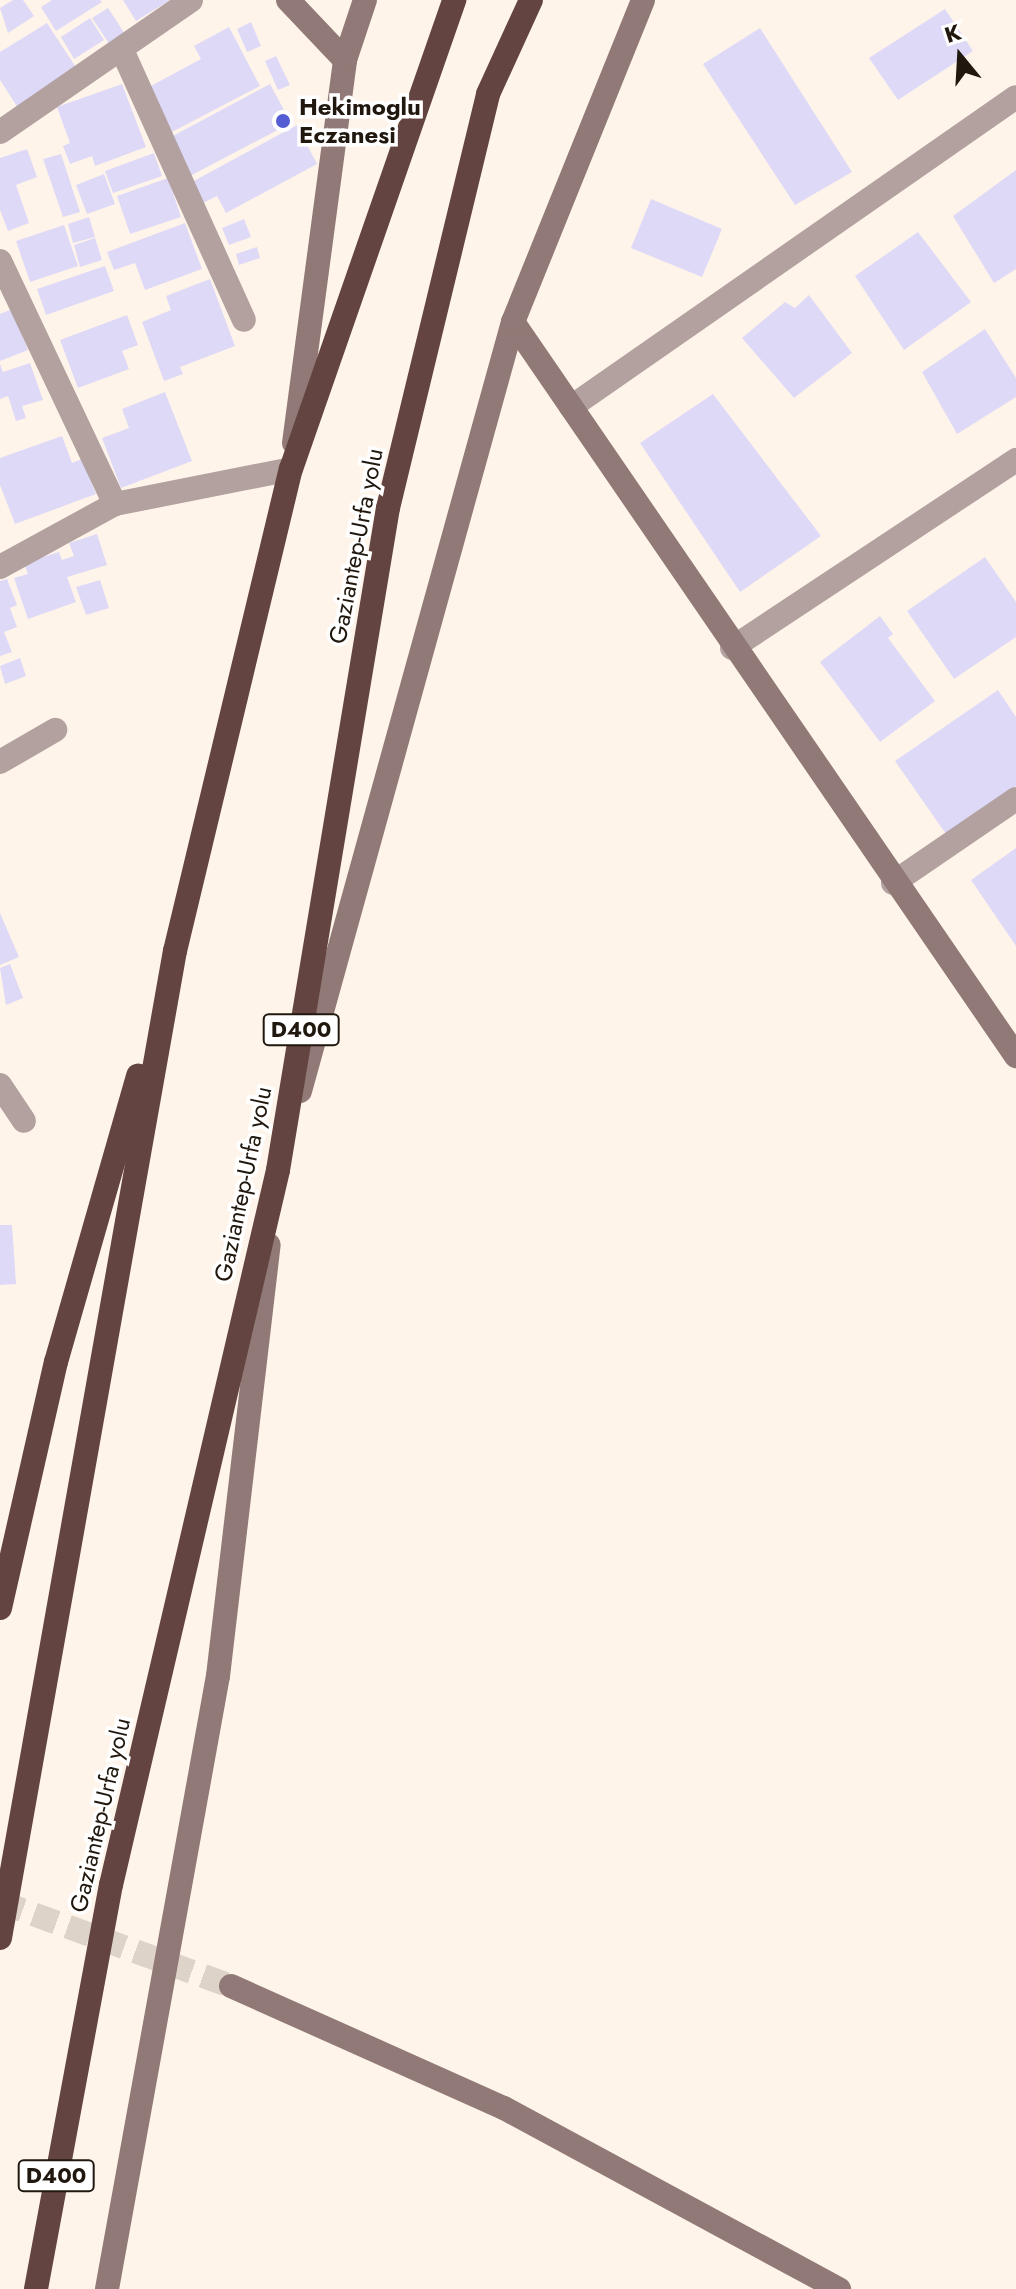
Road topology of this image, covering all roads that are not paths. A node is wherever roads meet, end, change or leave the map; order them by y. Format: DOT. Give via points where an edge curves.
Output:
graph roads {
  1 [pos="191,0"];
  2 [pos="288,0"];
  3 [pos="365,0"];
  4 [pos="454,0"];
  5 [pos="531,0"];
  6 [pos="643,0"];
  7 [pos="122,50"];
  8 [pos="345,60"];
  9 [pos="1016,97"];
  10 [pos="4,121"];
  11 [pos="0,261"];
  12 [pos="244,320"];
  13 [pos="513,322"];
  14 [pos="571,407"];
  15 [pos="1016,460"];
  16 [pos="291,469"];
  17 [pos="115,504"];
  18 [pos="0,567"];
  19 [pos="732,648"];
  20 [pos="55,730"];
  21 [pos="0,762"];
  22 [pos="1016,799"];
  23 [pos="893,883"];
  24 [pos="175,951"];
  25 [pos="1016,1056"];
  26 [pos="0,1085"];
  27 [pos="24,1121"];
  28 [pos="278,1170"];
  29 [pos="0,1608"];
  30 [pos="0,1938"];
  31 [pos="231,1986"];
  32 [pos="36,2289"];
  33 [pos="107,2289"];
  34 [pos="839,2289"];
  1 -- 7 [label="street"];
  2 -- 8 [label="street"];
  3 -- 8 [label="street"];
  4 -- 16 [label="highway"];
  5 -- 28 [label="highway, Gaziantep-Urfa yolu / D400" via="488,94 388,508"];
  6 -- 13 [label="street"];
  7 -- 10 [label="street"];
  7 -- 12 [label="street"];
  8 -- 16 [label="street"];
  9 -- 14 [label="street"];
  11 -- 17 [label="street"];
  13 -- 14 [label="street"];
  13 -- 28 [label="street"];
  14 -- 19 [label="street"];
  15 -- 19 [label="street"];
  16 -- 17 [label="street"];
  16 -- 24 [label="highway"];
  17 -- 18 [label="street"];
  19 -- 23 [label="street"];
  20 -- 21 [label="street"];
  22 -- 23 [label="street"];
  23 -- 25 [label="street"];
  24 -- 29 [label="highway" via="56,1362"];
  24 -- 30 [label="highway"];
  26 -- 27 [label="street"];
  28 -- 32 [label="highway, Gaziantep-Urfa yolu / D400" via="111,1885"];
  28 -- 33 [label="street" via="218,1676"];
  31 -- 34 [label="street" via="504,2108"];
}
